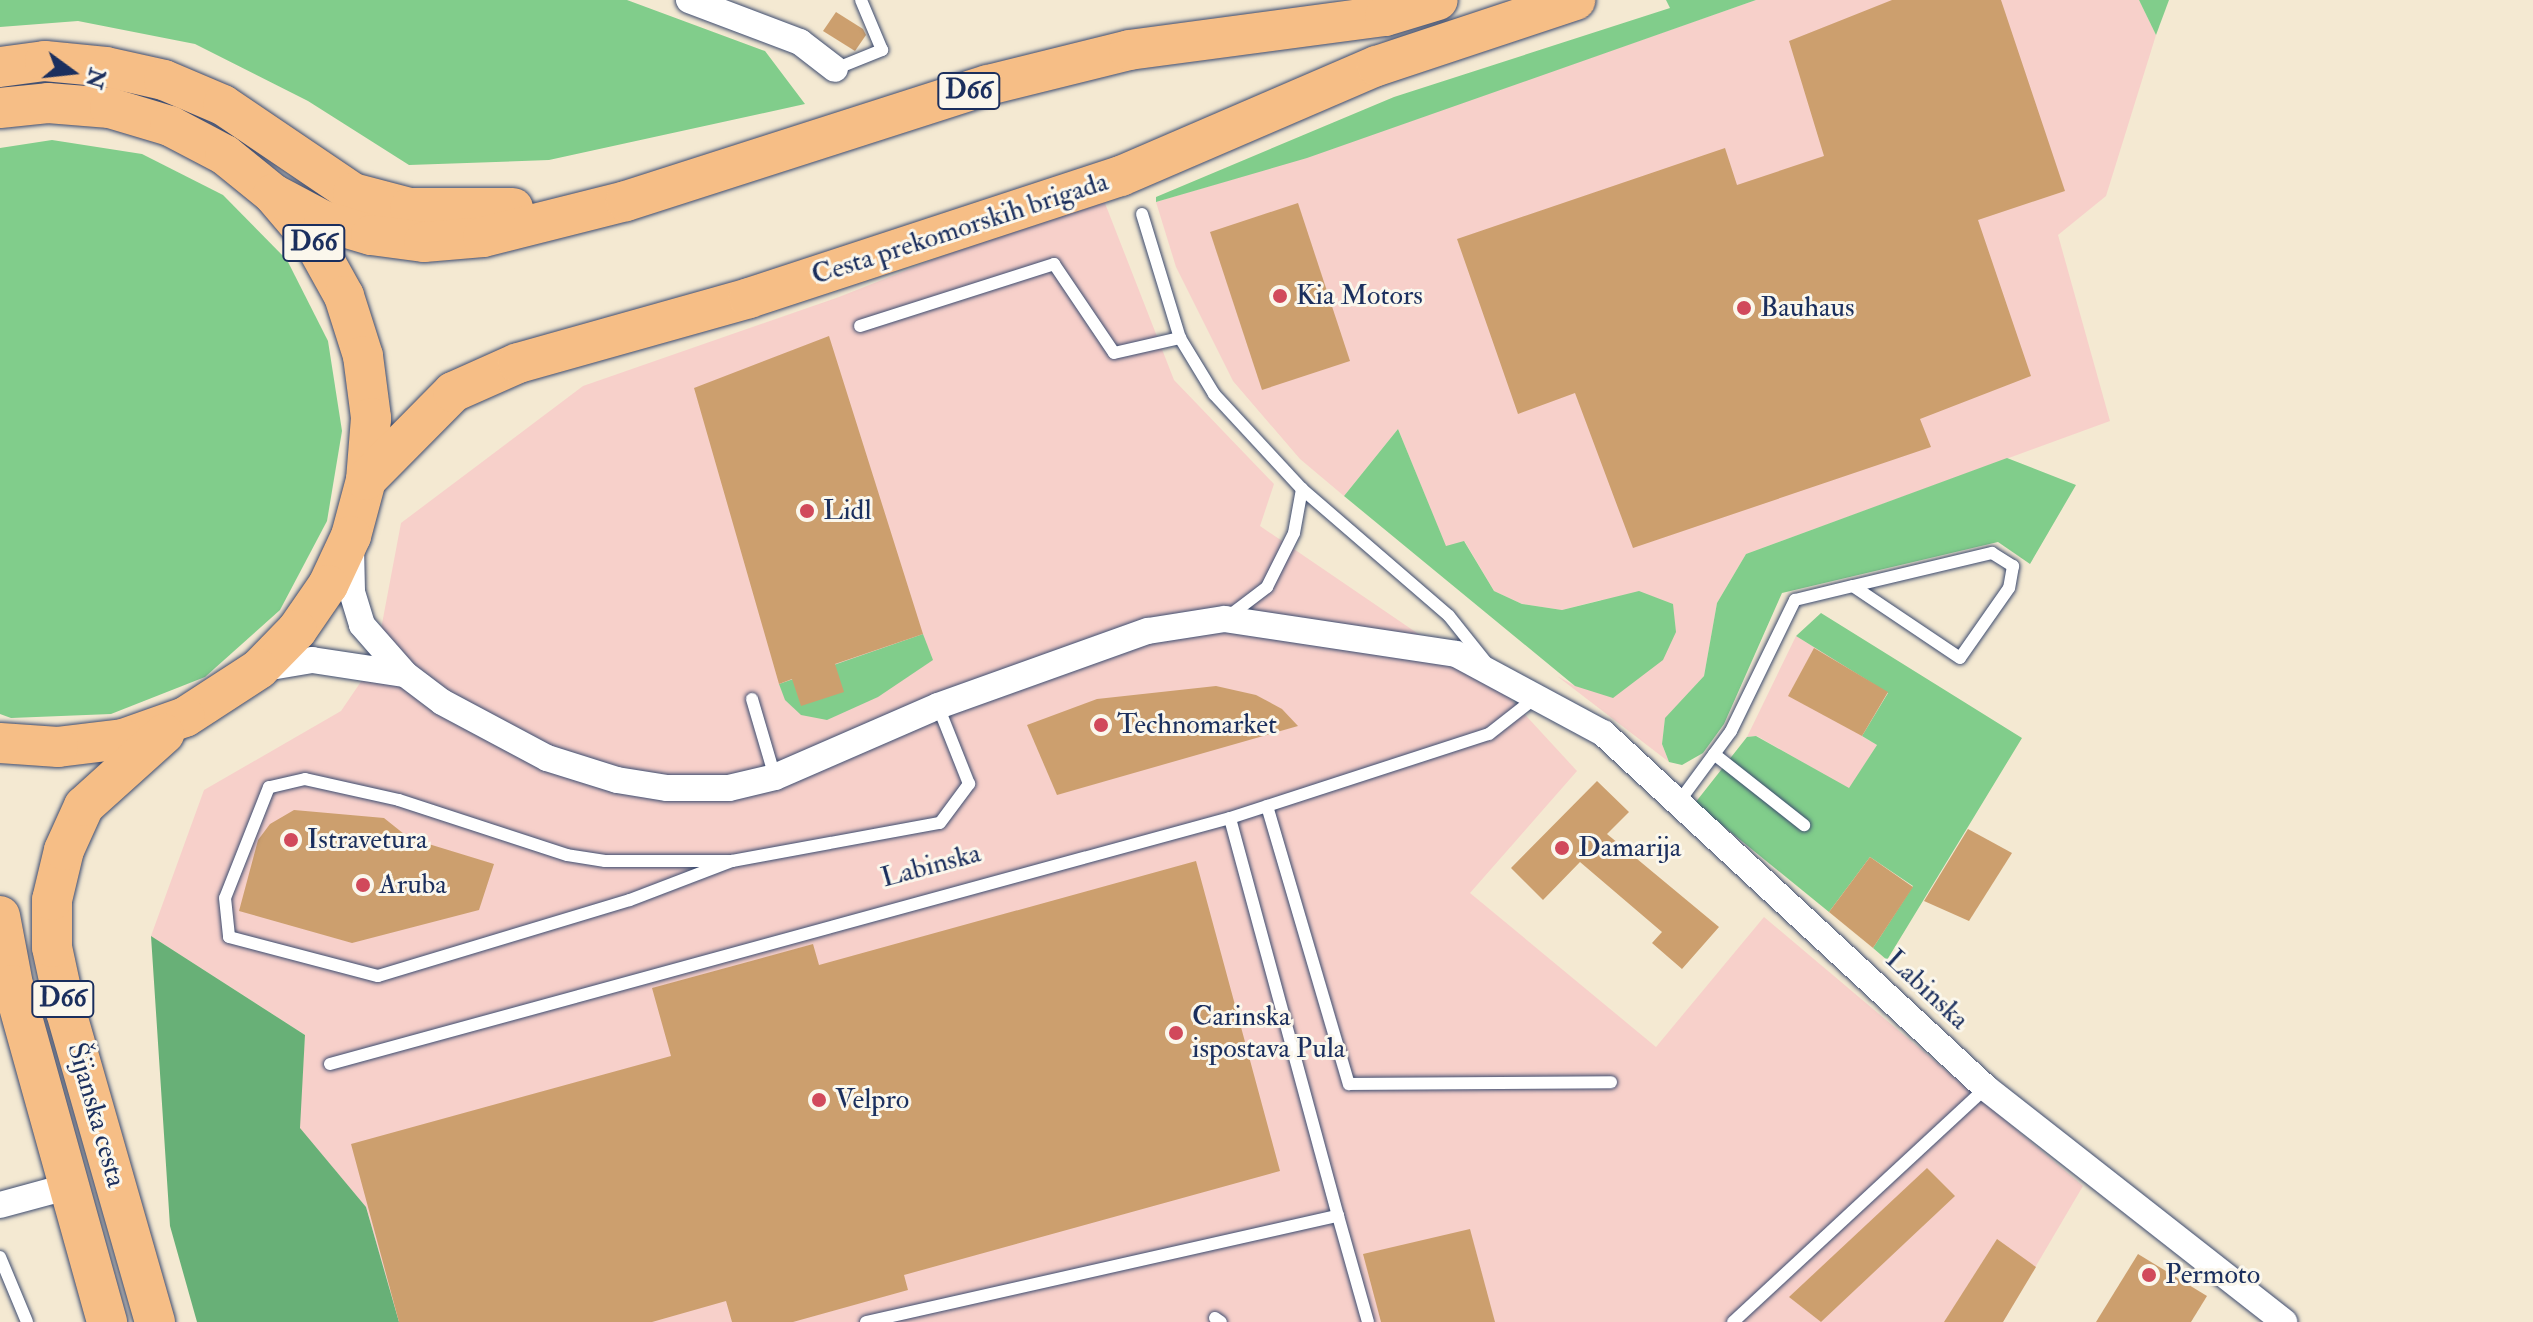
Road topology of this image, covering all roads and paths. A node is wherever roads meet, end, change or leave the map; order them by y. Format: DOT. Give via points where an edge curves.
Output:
graph roads {
  1 [pos="689,0"];
  2 [pos="861,0"];
  3 [pos="1438,0"];
  4 [pos="1575,0"];
  5 [pos="0,67"];
  6 [pos="835,69"];
  7 [pos="0,108"];
  8 [pos="273,194"];
  9 [pos="1142,214"];
  10 [pos="564,216"];
  11 [pos="860,326"];
  12 [pos="1180,338"];
  13 [pos="366,480"];
  14 [pos="1302,489"];
  15 [pos="351,536"];
  16 [pos="1853,586"];
  17 [pos="1225,619"];
  18 [pos="259,669"];
  19 [pos="405,674"];
  20 [pos="1495,674"];
  21 [pos="1535,698"];
  22 [pos="752,699"];
  23 [pos="938,706"];
  24 [pos="185,717"];
  25 [pos="0,743"];
  26 [pos="1714,754"];
  27 [pos="775,777"];
  28 [pos="1678,803"];
  29 [pos="1267,806"];
  30 [pos="1230,818"];
  31 [pos="1804,825"];
  32 [pos="732,861"];
  33 [pos="0,916"];
  34 [pos="7,979"];
  35 [pos="330,1064"];
  36 [pos="1611,1082"];
  37 [pos="1986,1088"];
  38 [pos="70,1186"];
  39 [pos="0,1205"];
  40 [pos="1338,1216"];
  41 [pos="0,1257"];
  42 [pos="27,1322"];
  43 [pos="107,1322"];
  44 [pos="155,1322"];
  45 [pos="866,1322"];
  46 [pos="1368,1322"];
  47 [pos="1733,1322"];
  48 [pos="2284,1322"];
  1 -- 6 [label="street" via="800,42"];
  2 -- 6 [label="lane" via="882,50"];
  3 -- 10 [label="main road, D66" via="1385,16 1129,50"];
  4 -- 13 [label="main road, Cesta prekomorskih brigada / D66" via="1377,66 1121,176 749,298 518,363 453,392"];
  5 -- 10 [label="main road" via="60,63 164,80 223,105 310,168 353,193 383,202 472,211 527,206"];
  7 -- 8 [label="main road, D66" via="48,103 110,108 170,126 225,155"];
  8 -- 10 [label="main road, D66" via="324,221 424,242 483,237"];
  8 -- 13 [label="main road, D66" via="329,269 363,356 371,418"];
  9 -- 12 [label="lane"];
  11 -- 12 [label="lane" via="1054,264 1114,353"];
  12 -- 14 [label="lane" via="1214,394"];
  13 -- 15 [label="main road, D66"];
  14 -- 17 [label="lane" via="1294,533 1267,587"];
  14 -- 20 [label="lane" via="1449,616"];
  15 -- 18 [label="main road, D66" via="328,585 297,630"];
  15 -- 19 [label="street, Labinska" via="352,592 362,625"];
  16 -- 16 [label="lane" via="1992,553 2013,566 2009,588 1960,658"];
  16 -- 26 [label="lane" via="1795,600 1731,731"];
  17 -- 20 [label="street, Labinska" via="1456,654"];
  17 -- 23 [label="street, Labinska" via="1148,631"];
  18 -- 19 [label="street, Labinska" via="312,660"];
  18 -- 24 [label="main road, D66"];
  19 -- 27 [label="street, Labinska" via="442,702 547,758 617,780 667,788 729,788"];
  20 -- 21 [label="street, Labinska"];
  21 -- 28 [label="street, Labinska" via="1603,733"];
  21 -- 29 [label="lane, Labinska" via="1489,734"];
  22 -- 27 [label="lane"];
  23 -- 27 [label="street, Labinska"];
  23 -- 32 [label="lane" via="969,784 940,823"];
  24 -- 25 [label="main road, D66" via="123,739 58,747"];
  24 -- 44 [label="main road, Šijanska cesta / D66" via="84,806 64,850 52,900 52,947 66,1012"];
  26 -- 28 [label="lane"];
  26 -- 31 [label="lane"];
  28 -- 37 [label="street, Labinska"];
  29 -- 30 [label="lane, Labinska"];
  29 -- 36 [label="lane" via="1349,1084"];
  30 -- 35 [label="lane, Labinska"];
  30 -- 40 [label="lane"];
  32 -- 32 [label="lane" via="605,861 567,855 399,800 305,779 269,787 225,898 229,937 378,976 630,900"];
  33 -- 34 [label="main road, Šijanska cesta / D66"];
  34 -- 38 [label="main road, Šijanska cesta / D66"];
  37 -- 47 [label="lane"];
  37 -- 48 [label="street, Labinska"];
  38 -- 39 [label="street"];
  38 -- 43 [label="main road, Šijanska cesta / D66"];
  40 -- 45 [label="lane"];
  40 -- 46 [label="lane"];
  41 -- 42 [label="lane"];
}
